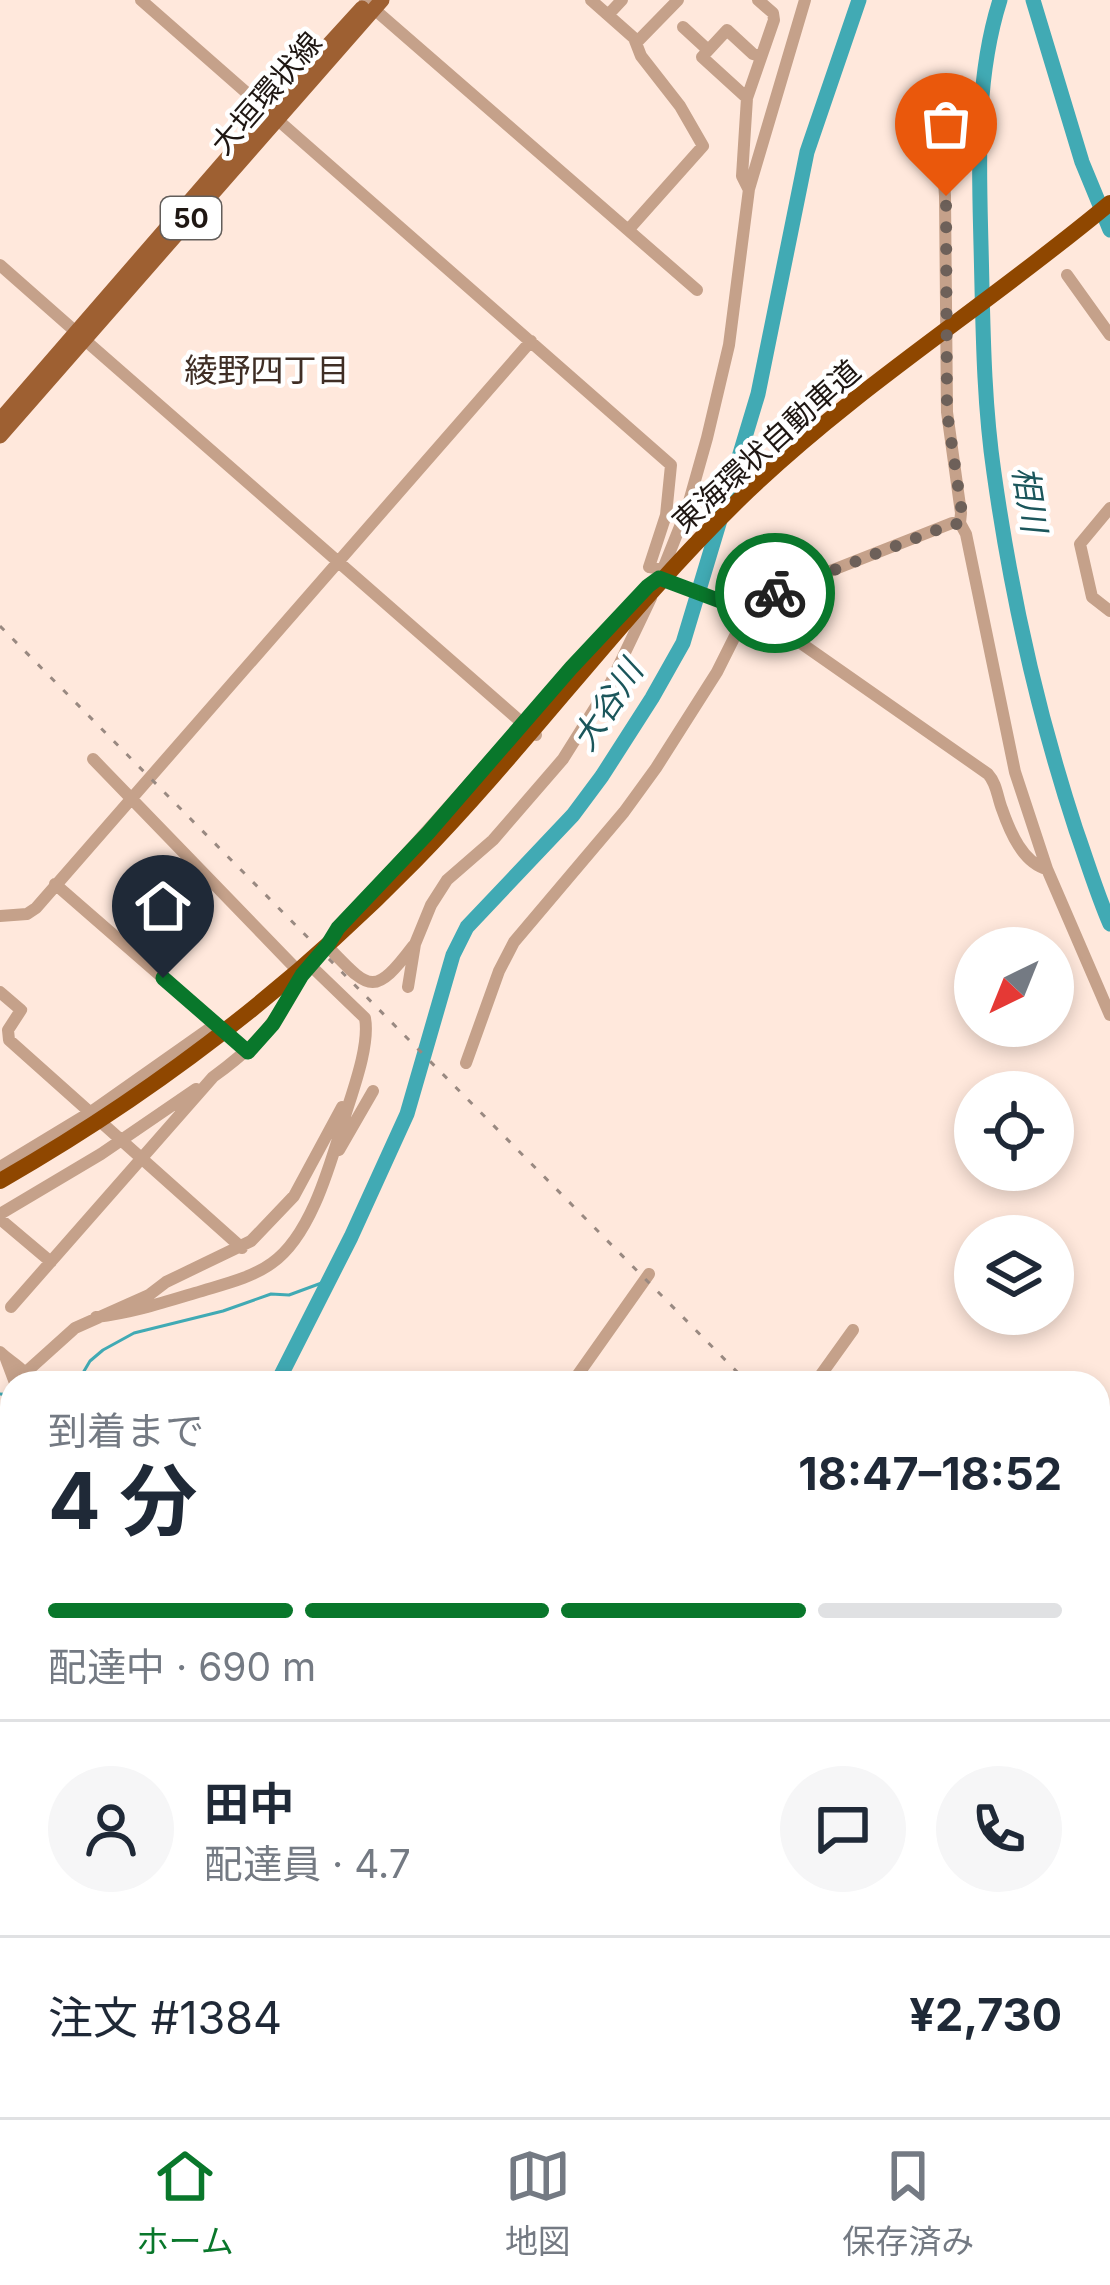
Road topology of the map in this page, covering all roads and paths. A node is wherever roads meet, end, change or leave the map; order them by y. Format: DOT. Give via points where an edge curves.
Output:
graph roads {
  1 [pos="140,0"];
  2 [pos="591,0"];
  3 [pos="622,0"];
  4 [pos="678,0"];
  5 [pos="758,0"];
  6 [pos="805,0"];
  7 [pos="371,2"];
  8 [pos="608,15"];
  9 [pos="683,27"];
  10 [pos="636,43"];
  11 [pos="708,50"];
  12 [pos="760,56"];
  13 [pos="747,98"];
  14 [pos="273,117"];
  15 [pos="944,120"];
  16 [pos="748,189"];
  17 [pos="1110,203"];
  18 [pos="628,229"];
  19 [pos="0,265"];
  20 [pos="1066,275"];
  21 [pos="697,290"];
  22 [pos="1110,334"];
  23 [pos="81,337"];
  24 [pos="531,341"];
  25 [pos="0,421"];
  26 [pos="0,436"];
  27 [pos="1110,508"];
  28 [pos="961,524"];
  29 [pos="339,560"];
  30 [pos="662,578"];
  31 [pos="744,608"];
  32 [pos="1110,611"];
  33 [pos="523,723"];
  34 [pos="537,736"];
  35 [pos="93,759"];
  36 [pos="131,798"];
  37 [pos="1047,869"];
  38 [pos="55,884"];
  39 [pos="0,916"];
  40 [pos="415,944"];
  41 [pos="327,946"];
  42 [pos="307,970"];
  43 [pos="408,987"];
  44 [pos="0,992"];
  45 [pos="1110,1015"];
  46 [pos="216,1024"];
  47 [pos="248,1052"];
  48 [pos="466,1063"];
  49 [pos="212,1077"];
  50 [pos="353,1091"];
  51 [pos="374,1091"];
  52 [pos="91,1112"];
  53 [pos="122,1140"];
  54 [pos="143,1158"];
  55 [pos="0,1167"];
  56 [pos="329,1167"];
  57 [pos="0,1181"];
  58 [pos="0,1216"];
  59 [pos="242,1248"];
  60 [pos="51,1262"];
  61 [pos="649,1274"];
  62 [pos="11,1307"];
  63 [pos="96,1317"];
  64 [pos="853,1330"];
  65 [pos="27,1371"];
  66 [pos="580,1371"];
  67 [pos="824,1371"];
  1 -- 14 [label="street"];
  2 -- 8 [label="street"];
  3 -- 8 [label="street"];
  4 -- 10 [label="street"];
  5 -- 12 [label="street" via="774,20"];
  6 -- 16 [label="street"];
  7 -- 14 [label="main road, 大垣環状線 / 50"];
  7 -- 18 [label="street"];
  8 -- 10 [label="street"];
  9 -- 11 [label="street"];
  10 -- 18 [label="street" via="703,146"];
  11 -- 12 [label="street" via="727,30"];
  11 -- 13 [label="street" via="702,57"];
  12 -- 13 [label="street"];
  13 -- 16 [label="street"];
  14 -- 23 [label="main road, 大垣環状線 / 50"];
  14 -- 24 [label="street"];
  15 -- 28 [label="street" via="947,412"];
  16 -- 30 [label="street" via="729,344"];
  17 -- 57 [label="highway, 東海環状自動車道, bridge" via="748,491 430,844 295,974 138,1095"];
  18 -- 21 [label="street"];
  19 -- 23 [label="street"];
  20 -- 22 [label="street"];
  23 -- 25 [label="main road, 大垣環状線 / 50"];
  23 -- 26 [label="main road, 大垣環状線 / 50"];
  23 -- 29 [label="street"];
  24 -- 29 [label="street"];
  24 -- 30 [label="street" via="671,465 649,567"];
  27 -- 32 [label="street" via="1080,544 1092,597"];
  28 -- 31 [label="street"];
  28 -- 37 [label="street" via="1015,772"];
  29 -- 33 [label="street"];
  29 -- 36 [label="street"];
  30 -- 31 [label="street"];
  30 -- 33 [label="street"];
  30 -- 40 [label="street" via="576,741 494,839 447,880"];
  31 -- 37 [label="street" via="760,611 988,774 1025,856"];
  31 -- 48 [label="street" via="717,672 656,768 514,942"];
  33 -- 34 [label="street"];
  33 -- 41 [label="street"];
  35 -- 36 [label="street"];
  36 -- 38 [label="street"];
  36 -- 42 [label="street"];
  37 -- 45 [label="street"];
  38 -- 39 [label="street" via="27,914"];
  38 -- 46 [label="street"];
  40 -- 41 [label="street" via="391,975 369,984"];
  40 -- 43 [label="street"];
  41 -- 42 [label="street"];
  42 -- 47 [label="street"];
  42 -- 50 [label="street" via="365,1018"];
  44 -- 52 [label="street" via="21,1010 9,1040"];
  46 -- 47 [label="street"];
  46 -- 52 [label="street"];
  47 -- 49 [label="street"];
  49 -- 53 [label="street"];
  49 -- 54 [label="street"];
  50 -- 56 [label="street"];
  50 -- 59 [label="street" via="294,1196"];
  51 -- 56 [label="street"];
  52 -- 53 [label="street"];
  52 -- 55 [label="street"];
  53 -- 54 [label="street"];
  53 -- 58 [label="street"];
  54 -- 59 [label="street"];
  54 -- 60 [label="street"];
  56 -- 63 [label="street" via="294,1242 273,1263 133,1312"];
  58 -- 60 [label="street"];
  59 -- 63 [label="street"];
  60 -- 62 [label="street"];
  61 -- 66 [label="street"];
  63 -- 65 [label="street"];
  64 -- 67 [label="street"];
}
